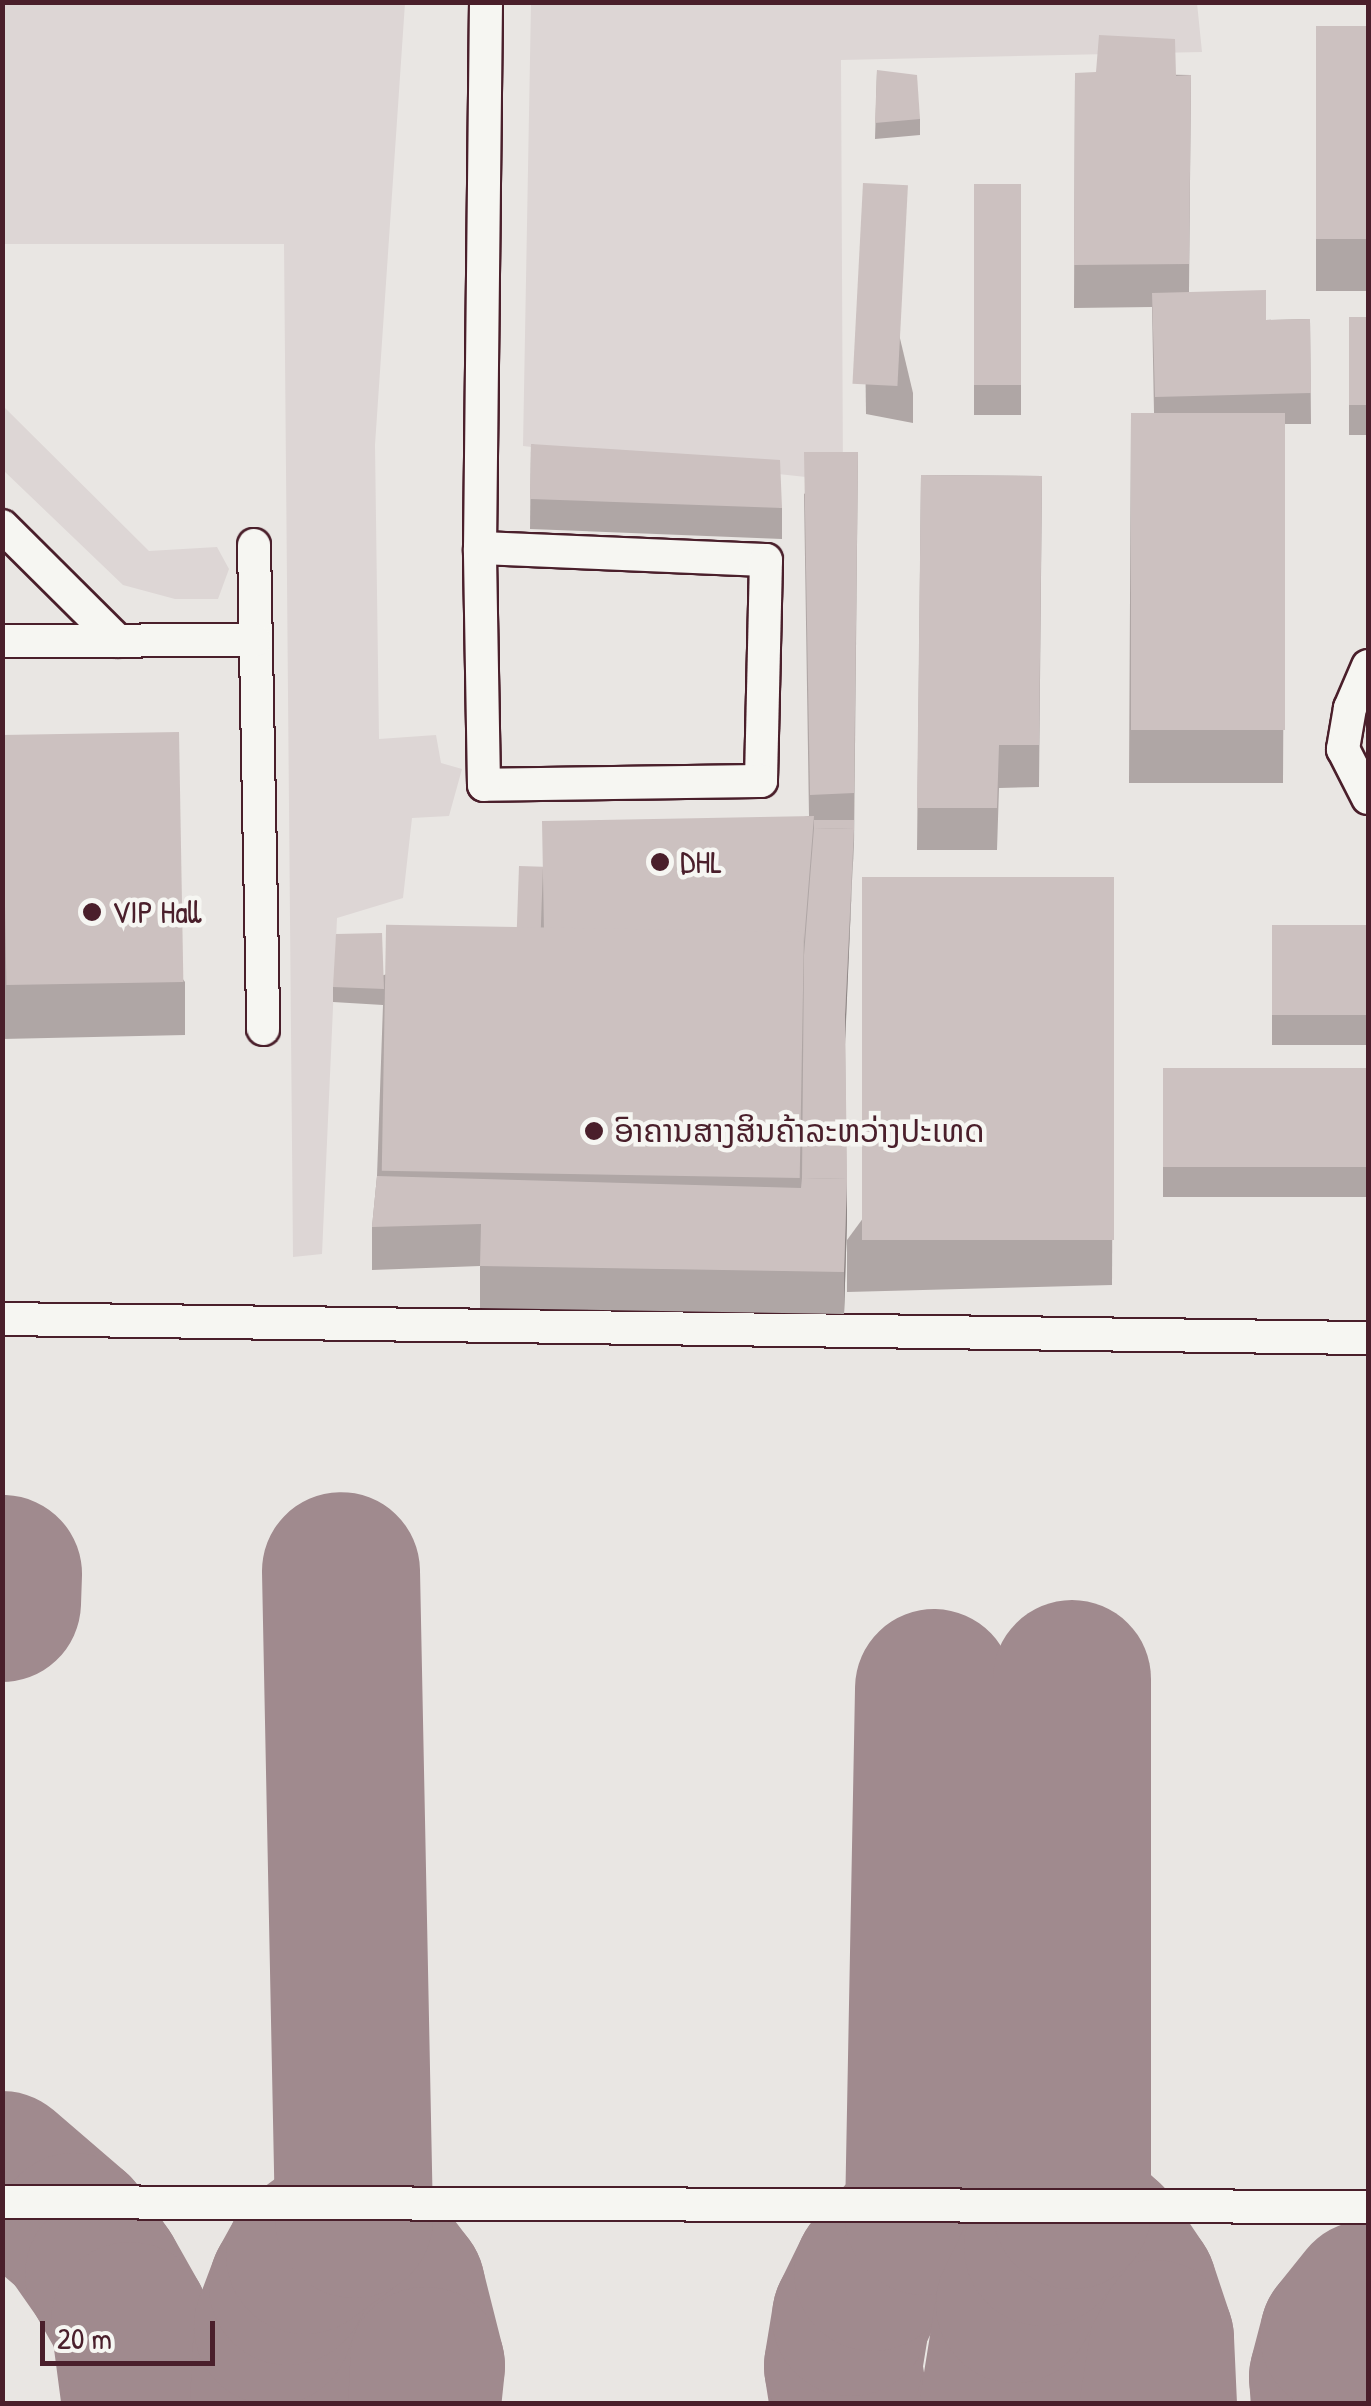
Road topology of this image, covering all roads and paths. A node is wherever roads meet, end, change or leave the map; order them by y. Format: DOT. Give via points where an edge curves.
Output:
graph roads {
  1 [pos="486,2"];
  2 [pos="2,526"];
  3 [pos="254,545"];
  4 [pos="480,548"];
  5 [pos="118,640"];
  6 [pos="255,640"];
  7 [pos="2,641"];
  8 [pos="1368,666"];
  9 [pos="1368,798"];
  10 [pos="263,1029"];
  11 [pos="2,1319"];
  12 [pos="1368,1338"];
  13 [pos="2,2202"];
  14 [pos="1368,2207"];
  1 -- 4 [label="lane"];
  2 -- 5 [label="lane"];
  3 -- 6 [label="lane"];
  4 -- 4 [label="lane" via="766,560 761,781 484,784"];
  5 -- 6 [label="lane"];
  5 -- 7 [label="lane"];
  6 -- 10 [label="lane"];
  8 -- 9 [label="lane" via="1350,708 1343,749"];
  11 -- 12 [label="lane"];
  13 -- 14 [label="lane"];
}
